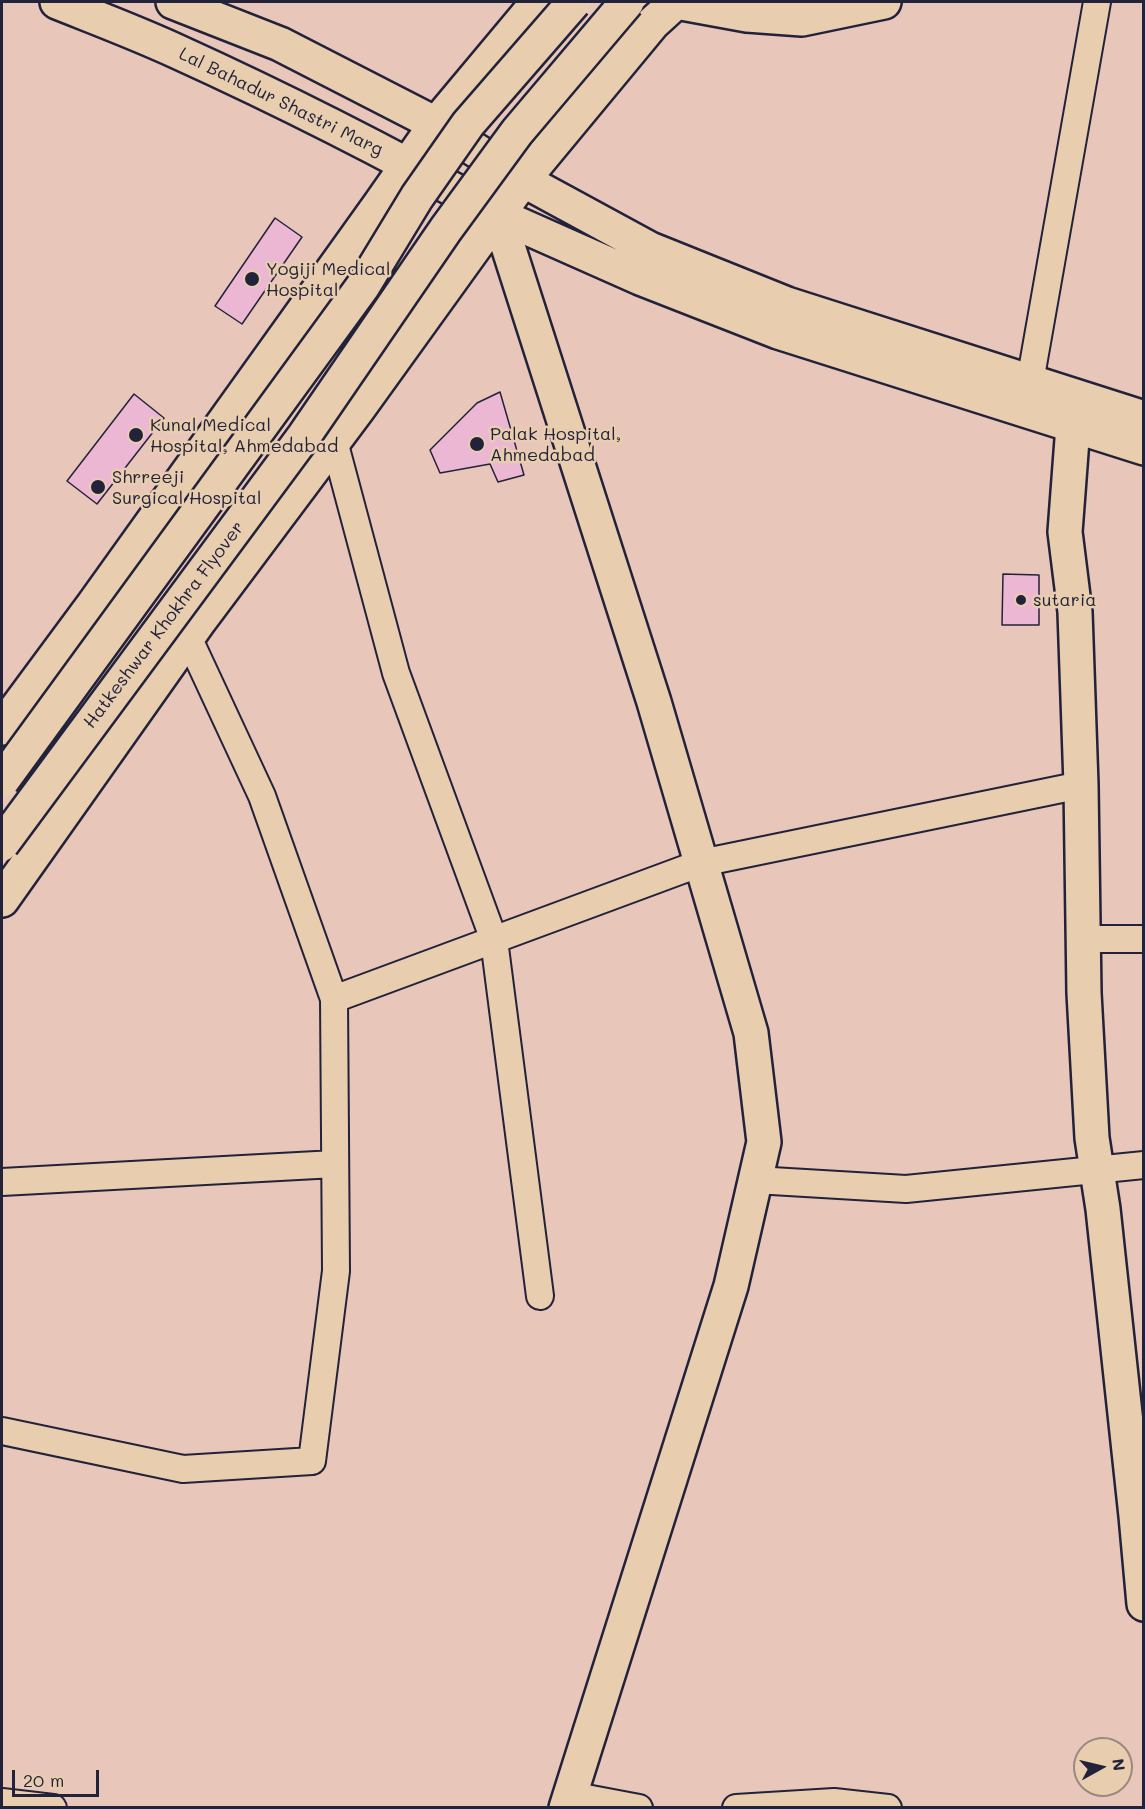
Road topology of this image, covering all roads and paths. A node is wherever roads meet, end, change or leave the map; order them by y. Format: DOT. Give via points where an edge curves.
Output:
graph roads {
  1 [pos="57,2"];
  2 [pos="173,2"];
  3 [pos="538,2"];
  4 [pos="574,2"];
  5 [pos="627,2"];
  6 [pos="676,2"];
  7 [pos="770,2"];
  8 [pos="884,2"];
  9 [pos="1097,2"];
  10 [pos="802,19"];
  11 [pos="435,124"];
  12 [pos="407,164"];
  13 [pos="523,180"];
  14 [pos="498,215"];
  15 [pos="1030,382"];
  16 [pos="1077,412"];
  17 [pos="1143,418"];
  18 [pos="334,441"];
  19 [pos="1143,448"];
  20 [pos="188,637"];
  21 [pos="2,728"];
  22 [pos="2,781"];
  23 [pos="1081,785"];
  24 [pos="2,844"];
  25 [pos="701,863"];
  26 [pos="2,900"];
  27 [pos="1084,939"];
  28 [pos="1143,939"];
  29 [pos="494,940"];
  30 [pos="334,999"];
  31 [pos="335,1164"];
  32 [pos="1143,1165"];
  33 [pos="1096,1169"];
  34 [pos="755,1180"];
  35 [pos="2,1182"];
  36 [pos="540,1296"];
  37 [pos="2,1431"];
  38 [pos="1143,1604"];
  39 [pos="568,1801"];
  40 [pos="2,1802"];
  41 [pos="53,1808"];
  42 [pos="639,1808"];
  43 [pos="736,1808"];
  44 [pos="888,1808"];
  1 -- 12 [label="street, Lal Bahadur Shastri Marg" via="173,50"];
  2 -- 11 [label="street" via="280,44"];
  3 -- 11 [label="street"];
  4 -- 22 [label="street, Hatkeshwar Khokhra Flyover, bridge" via="468,124 417,197 363,286"];
  5 -- 24 [label="street, Hatkeshwar Khokhra Flyover, bridge" via="517,132 304,436"];
  6 -- 10 [label="street" via="747,15"];
  6 -- 13 [label="street" via="653,23"];
  7 -- 10 [label="street"];
  8 -- 10 [label="street"];
  9 -- 15 [label="street"];
  11 -- 12 [label="street"];
  11 -- 13 [label="street"];
  12 -- 14 [label="street, Lal Bahadur Shastri Marg"];
  12 -- 21 [label="street"];
  13 -- 14 [label="street"];
  13 -- 15 [label="street" via="650,249 756,292"];
  14 -- 16 [label="street, Lal Bahadur Shastri Marg" via="640,278 778,332"];
  14 -- 18 [label="street"];
  14 -- 25 [label="street" via="654,702"];
  15 -- 16 [label="street"];
  16 -- 17 [label="street"];
  16 -- 19 [label="street"];
  16 -- 23 [label="street" via="1065,532 1075,612"];
  18 -- 20 [label="street"];
  18 -- 29 [label="street" via="396,673"];
  20 -- 26 [label="street"];
  20 -- 30 [label="street" via="262,796"];
  23 -- 25 [label="street"];
  23 -- 27 [label="street"];
  25 -- 29 [label="street"];
  25 -- 34 [label="street" via="751,1033 764,1142"];
  27 -- 28 [label="street"];
  27 -- 33 [label="street"];
  29 -- 30 [label="street"];
  29 -- 36 [label="street"];
  30 -- 31 [label="street"];
  31 -- 35 [label="street"];
  31 -- 37 [label="street" via="336,1271 312,1461 183,1469"];
  32 -- 33 [label="street"];
  33 -- 34 [label="street" via="906,1189"];
  33 -- 38 [label="street"];
  34 -- 39 [label="street" via="731,1286"];
  39 -- 42 [label="street"];
  40 -- 41 [label="street"];
  43 -- 44 [label="street" via="834,1802"];
}
